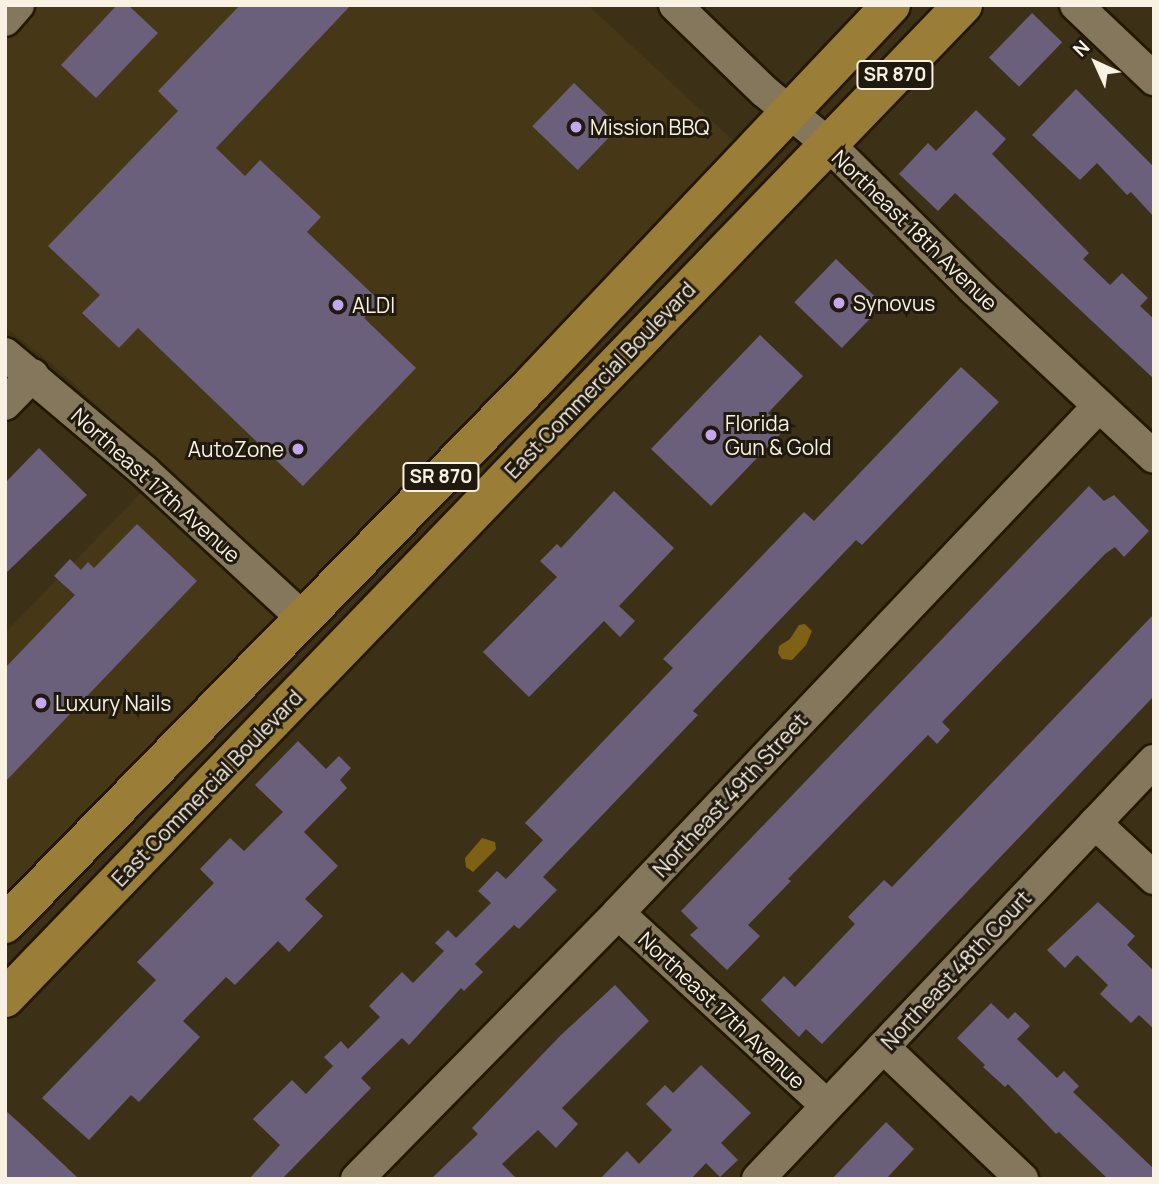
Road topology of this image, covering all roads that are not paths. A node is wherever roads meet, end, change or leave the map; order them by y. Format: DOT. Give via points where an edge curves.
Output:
graph roads {
  1 [pos="18,5"];
  2 [pos="675,5"];
  3 [pos="891,5"];
  4 [pos="962,5"];
  5 [pos="1076,5"];
  6 [pos="5,20"];
  7 [pos="1154,79"];
  8 [pos="789,112"];
  9 [pos="828,144"];
  10 [pos="5,354"];
  11 [pos="33,375"];
  12 [pos="5,404"];
  13 [pos="1099,406"];
  14 [pos="1154,457"];
  15 [pos="303,619"];
  16 [pos="1154,761"];
  17 [pos="1095,823"];
  18 [pos="1154,878"];
  19 [pos="618,913"];
  20 [pos="5,924"];
  21 [pos="5,998"];
  22 [pos="883,1047"];
  23 [pos="827,1106"];
  24 [pos="357,1179"];
  25 [pos="758,1179"];
  26 [pos="1022,1179"];
  1 -- 6 [label="street"];
  2 -- 8 [label="street, Northeast 18th Avenue"];
  3 -- 8 [label="main road, SR 870"];
  4 -- 9 [label="main road, East Commercial Boulevard / SR 870"];
  5 -- 7 [label="street"];
  8 -- 9 [label="street, Northeast 18th Avenue"];
  8 -- 15 [label="main road, SR 870"];
  9 -- 13 [label="street, Northeast 18th Avenue"];
  9 -- 21 [label="main road, East Commercial Boulevard / SR 870"];
  10 -- 11 [label="street, Northeast 17th Avenue"];
  11 -- 12 [label="street"];
  11 -- 15 [label="street, Northeast 17th Avenue"];
  13 -- 14 [label="street, Northeast 18th Avenue"];
  13 -- 19 [label="street, Northeast 49th Street"];
  15 -- 20 [label="main road, SR 870"];
  16 -- 17 [label="street, Northeast 48th Court"];
  17 -- 18 [label="street"];
  17 -- 22 [label="street, Northeast 48th Court"];
  19 -- 23 [label="street, Northeast 17th Avenue"];
  19 -- 24 [label="street, Northeast 49th Street"];
  22 -- 23 [label="street, Northeast 48th Court"];
  22 -- 26 [label="street"];
  23 -- 25 [label="street, Northeast 48th Court"];
}
